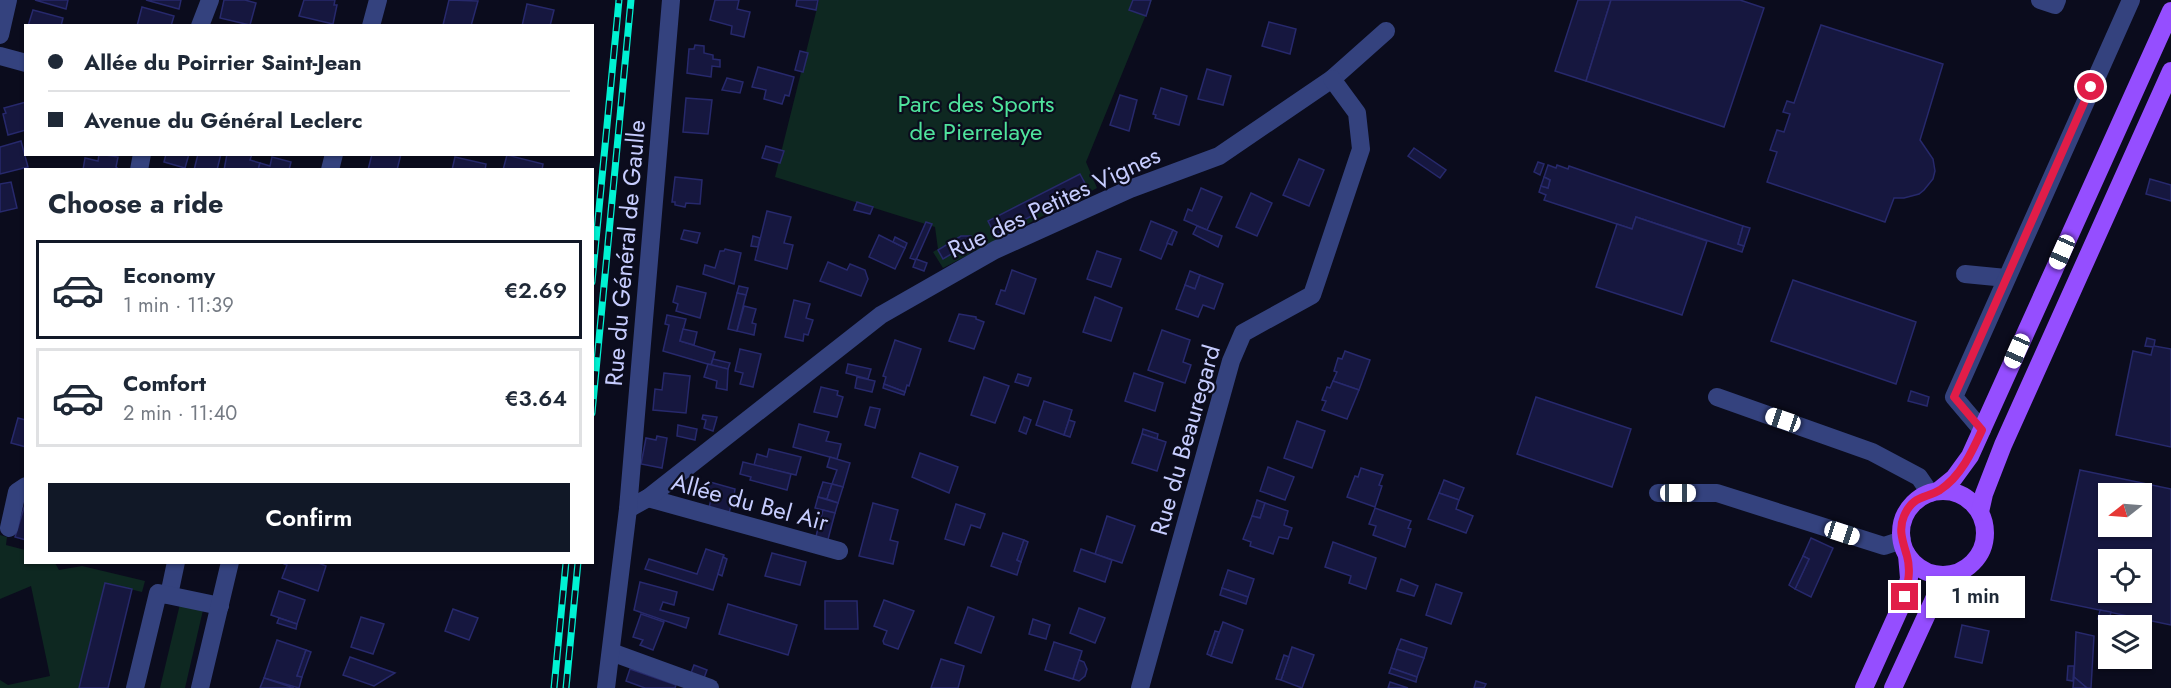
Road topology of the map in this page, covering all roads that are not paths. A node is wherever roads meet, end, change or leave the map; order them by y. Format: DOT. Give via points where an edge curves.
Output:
graph roads {
  1 [pos="9,0"];
  2 [pos="210,0"];
  3 [pos="378,0"];
  4 [pos="671,0"];
  5 [pos="2040,0"];
  6 [pos="2057,0"];
  7 [pos="2129,0"];
  8 [pos="2171,11"];
  9 [pos="201,24"];
  10 [pos="372,24"];
  11 [pos="1386,31"];
  12 [pos="0,35"];
  13 [pos="0,56"];
  14 [pos="24,62"];
  15 [pos="2171,71"];
  16 [pos="1332,79"];
  17 [pos="1965,274"];
  18 [pos="2006,278"];
  19 [pos="1717,397"];
  20 [pos="1982,430"];
  21 [pos="24,487"];
  22 [pos="1934,492"];
  23 [pos="1658,493"];
  24 [pos="648,498"];
  25 [pos="628,509"];
  26 [pos="1980,512"];
  27 [pos="9,528"];
  28 [pos="1904,548"];
  29 [pos="840,551"];
  30 [pos="176,564"];
  31 [pos="230,564"];
  32 [pos="1945,575"];
  33 [pos="169,595"];
  34 [pos="220,606"];
  35 [pos="611,652"];
  36 [pos="135,688"];
  37 [pos="200,688"];
  38 [pos="606,688"];
  39 [pos="710,688"];
  40 [pos="1140,688"];
  41 [pos="1864,688"];
  42 [pos="1893,688"];
  1 -- 12 [label="street"];
  2 -- 9 [label="street"];
  3 -- 10 [label="street"];
  4 -- 25 [label="street, Rue du Général de Gaulle"];
  5 -- 6 [label="street" via="2055,5"];
  7 -- 18 [label="street"];
  8 -- 20 [label="main road"];
  11 -- 16 [label="street, Rue des Petites Vignes"];
  13 -- 14 [label="street"];
  15 -- 26 [label="main road" via="2002,445"];
  16 -- 24 [label="street, Rue des Petites Vignes" via="1219,156 1130,189 995,250 881,315"];
  16 -- 40 [label="street, Rue du Beauregard" via="1357,113 1361,149 1312,295 1243,333 1231,362"];
  17 -- 18 [label="street"];
  18 -- 20 [label="street" via="1954,397"];
  19 -- 22 [label="street" via="1872,452 1919,477"];
  20 -- 22 [label="main road" via="1965,463"];
  21 -- 27 [label="street" via="17,492"];
  22 -- 26 [label="main road" via="1958,493"];
  22 -- 28 [label="main road" via="1915,501 1904,515"];
  23 -- 28 [label="street" via="1717,493 1884,546"];
  24 -- 25 [label="street, Rue des Petites Vignes"];
  24 -- 29 [label="street, Allée du Bel Air"];
  25 -- 35 [label="street, Rue du Général de Gaulle"];
  26 -- 32 [label="main road" via="1985,536 1980,552 1963,570"];
  28 -- 32 [label="main road" via="1923,570"];
  28 -- 41 [label="main road" via="1909,578 1905,597"];
  30 -- 33 [label="street"];
  31 -- 34 [label="street"];
  32 -- 42 [label="main road"];
  33 -- 34 [label="street"];
  33 -- 36 [label="street" via="158,593"];
  34 -- 37 [label="street"];
  35 -- 38 [label="street, Rue du Général de Gaulle"];
  35 -- 39 [label="street"];
}
